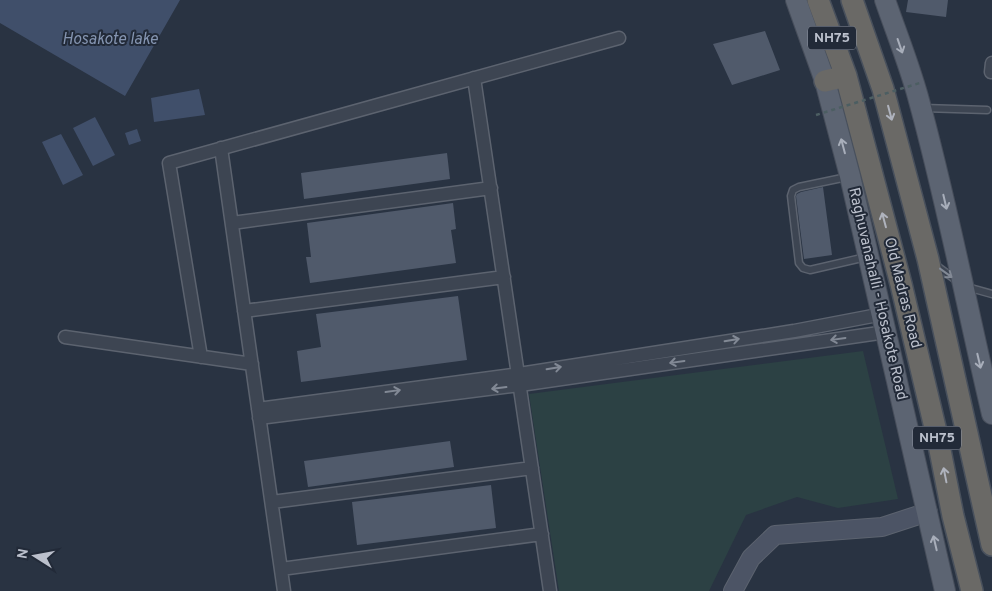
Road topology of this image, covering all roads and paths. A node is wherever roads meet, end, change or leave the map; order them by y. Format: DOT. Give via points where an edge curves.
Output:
graph roads {
  1 [pos="796,0"];
  2 [pos="818,0"];
  3 [pos="852,0"];
  4 [pos="885,0"];
  5 [pos="619,38"];
  6 [pos="846,76"];
  7 [pos="474,78"];
  8 [pos="825,81"];
  9 [pos="923,82"];
  10 [pos="920,107"];
  11 [pos="987,110"];
  12 [pos="816,114"];
  13 [pos="221,148"];
  14 [pos="850,176"];
  15 [pos="491,188"];
  16 [pos="232,223"];
  17 [pos="869,256"];
  18 [pos="928,259"];
  19 [pos="504,276"];
  20 [pos="964,286"];
  21 [pos="992,294"];
  22 [pos="244,311"];
  23 [pos="884,323"];
  24 [pos="65,337"];
  25 [pos="201,357"];
  26 [pos="252,364"];
  27 [pos="520,379"];
  28 [pos="259,413"];
  29 [pos="992,414"];
  30 [pos="532,468"];
  31 [pos="272,502"];
  32 [pos="928,512"];
  33 [pos="542,534"];
  34 [pos="992,545"];
  35 [pos="281,570"];
  36 [pos="284,591"];
  37 [pos="550,591"];
  38 [pos="733,591"];
  39 [pos="945,591"];
  40 [pos="972,591"];
  1 -- 8 [label="main road, Raghuvanahalli - Hosakote Road"];
  2 -- 6 [label="highway, Old Madras Road / NH75"];
  3 -- 18 [label="highway, NH75, one-way" via="884,89"];
  4 -- 10 [label="main road, one-way"];
  5 -- 7 [label="street"];
  6 -- 8 [label="highway"];
  40 -- 6 [label="highway, Old Madras Road / NH75, one-way" via="901,284"];
  7 -- 13 [label="street"];
  7 -- 15 [label="street"];
  14 -- 8 [label="main road, Raghuvanahalli - Hosakote Road, one-way"];
  9 -- 12 [label="path, bridge"];
  10 -- 11 [label="lane"];
  10 -- 20 [label="main road, one-way"];
  13 -- 16 [label="street"];
  13 -- 25 [label="street" via="169,163"];
  14 -- 17 [label="main road, Raghuvanahalli - Hosakote Road"];
  14 -- 17 [label="lane" via="793,190 799,264 810,270"];
  15 -- 16 [label="street"];
  15 -- 19 [label="street"];
  16 -- 22 [label="street"];
  17 -- 23 [label="main road, Raghuvanahalli - Hosakote Road"];
  18 -- 20 [label="lane, one-way"];
  18 -- 34 [label="highway, NH75"];
  19 -- 22 [label="street"];
  19 -- 27 [label="street"];
  20 -- 21 [label="lane"];
  20 -- 29 [label="main road, one-way"];
  22 -- 26 [label="street"];
  23 -- 27 [label="street, one-way"];
  27 -- 23 [label="street, one-way" via="794,330"];
  23 -- 32 [label="main road, Raghuvanahalli - Hosakote Road"];
  24 -- 25 [label="street"];
  25 -- 26 [label="street"];
  26 -- 28 [label="street"];
  27 -- 28 [label="street"];
  27 -- 30 [label="street"];
  28 -- 31 [label="street"];
  30 -- 31 [label="street"];
  30 -- 33 [label="street"];
  31 -- 35 [label="street"];
  32 -- 38 [label="main road" via="882,527 774,534 751,558"];
  39 -- 32 [label="main road, Raghuvanahalli - Hosakote Road, one-way"];
  33 -- 35 [label="street"];
  33 -- 37 [label="street"];
  35 -- 36 [label="street"];
}
